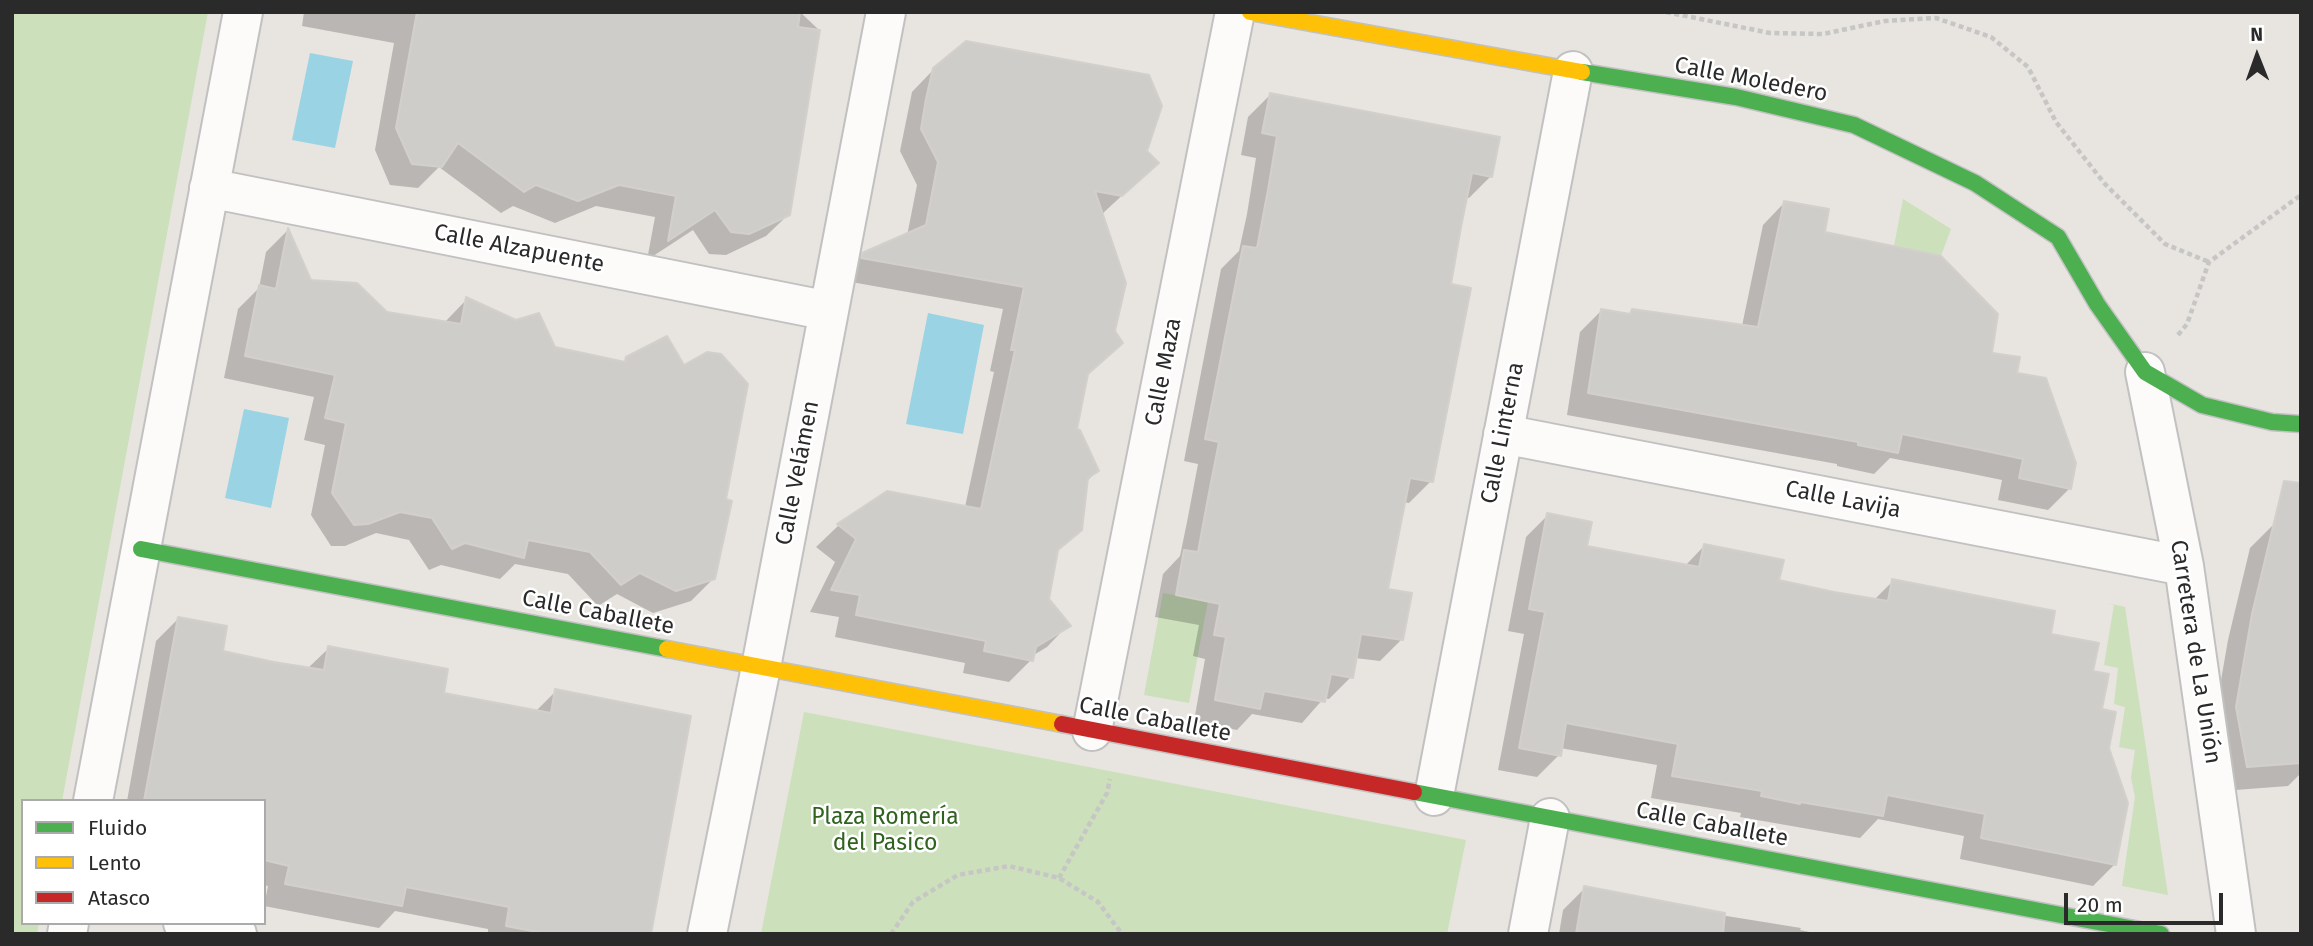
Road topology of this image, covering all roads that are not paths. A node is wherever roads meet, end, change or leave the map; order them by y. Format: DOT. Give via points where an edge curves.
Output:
graph roads {
  1 [pos="243,12"];
  2 [pos="886,12"];
  3 [pos="1235,12"];
  4 [pos="1250,12"];
  5 [pos="1573,71"];
  6 [pos="209,188"];
  7 [pos="829,312"];
  8 [pos="2145,372"];
  9 [pos="2301,424"];
  10 [pos="1503,434"];
  11 [pos="141,549"];
  12 [pos="2184,566"];
  13 [pos="761,667"];
  14 [pos="1092,731"];
  15 [pos="1434,796"];
  16 [pos="93,799"];
  17 [pos="1550,818"];
  18 [pos="193,925"];
  19 [pos="237,934"];
  20 [pos="707,934"];
  21 [pos="1528,934"];
  22 [pos="2161,934"];
  23 [pos="2236,934"];
  1 -- 6 [label="street"];
  2 -- 7 [label="street, Calle Velámen"];
  3 -- 14 [label="street, Calle Maza"];
  4 -- 5 [label="street, Calle Moledero"];
  5 -- 8 [label="street, Calle Moledero" via="1736,97 1854,125 1975,183 2059,237 2097,304"];
  5 -- 10 [label="street, Calle Linterna"];
  6 -- 7 [label="street, Calle Alzapuente"];
  6 -- 11 [label="street"];
  7 -- 13 [label="street, Calle Velámen"];
  8 -- 9 [label="street" via="2202,405 2272,422"];
  8 -- 12 [label="street, Carretera de La Unión"];
  10 -- 12 [label="street, Calle Lavija"];
  10 -- 15 [label="street, Calle Linterna"];
  11 -- 13 [label="street, Calle Caballete"];
  11 -- 16 [label="street"];
  12 -- 23 [label="street, Carretera de La Unión"];
  13 -- 14 [label="street, Calle Caballete"];
  13 -- 20 [label="street, Calle Velámen"];
  14 -- 15 [label="street, Calle Caballete"];
  15 -- 17 [label="street, Calle Caballete"];
  17 -- 21 [label="street"];
  17 -- 22 [label="street, Calle Caballete"];
  18 -- 19 [label="street"];
}
